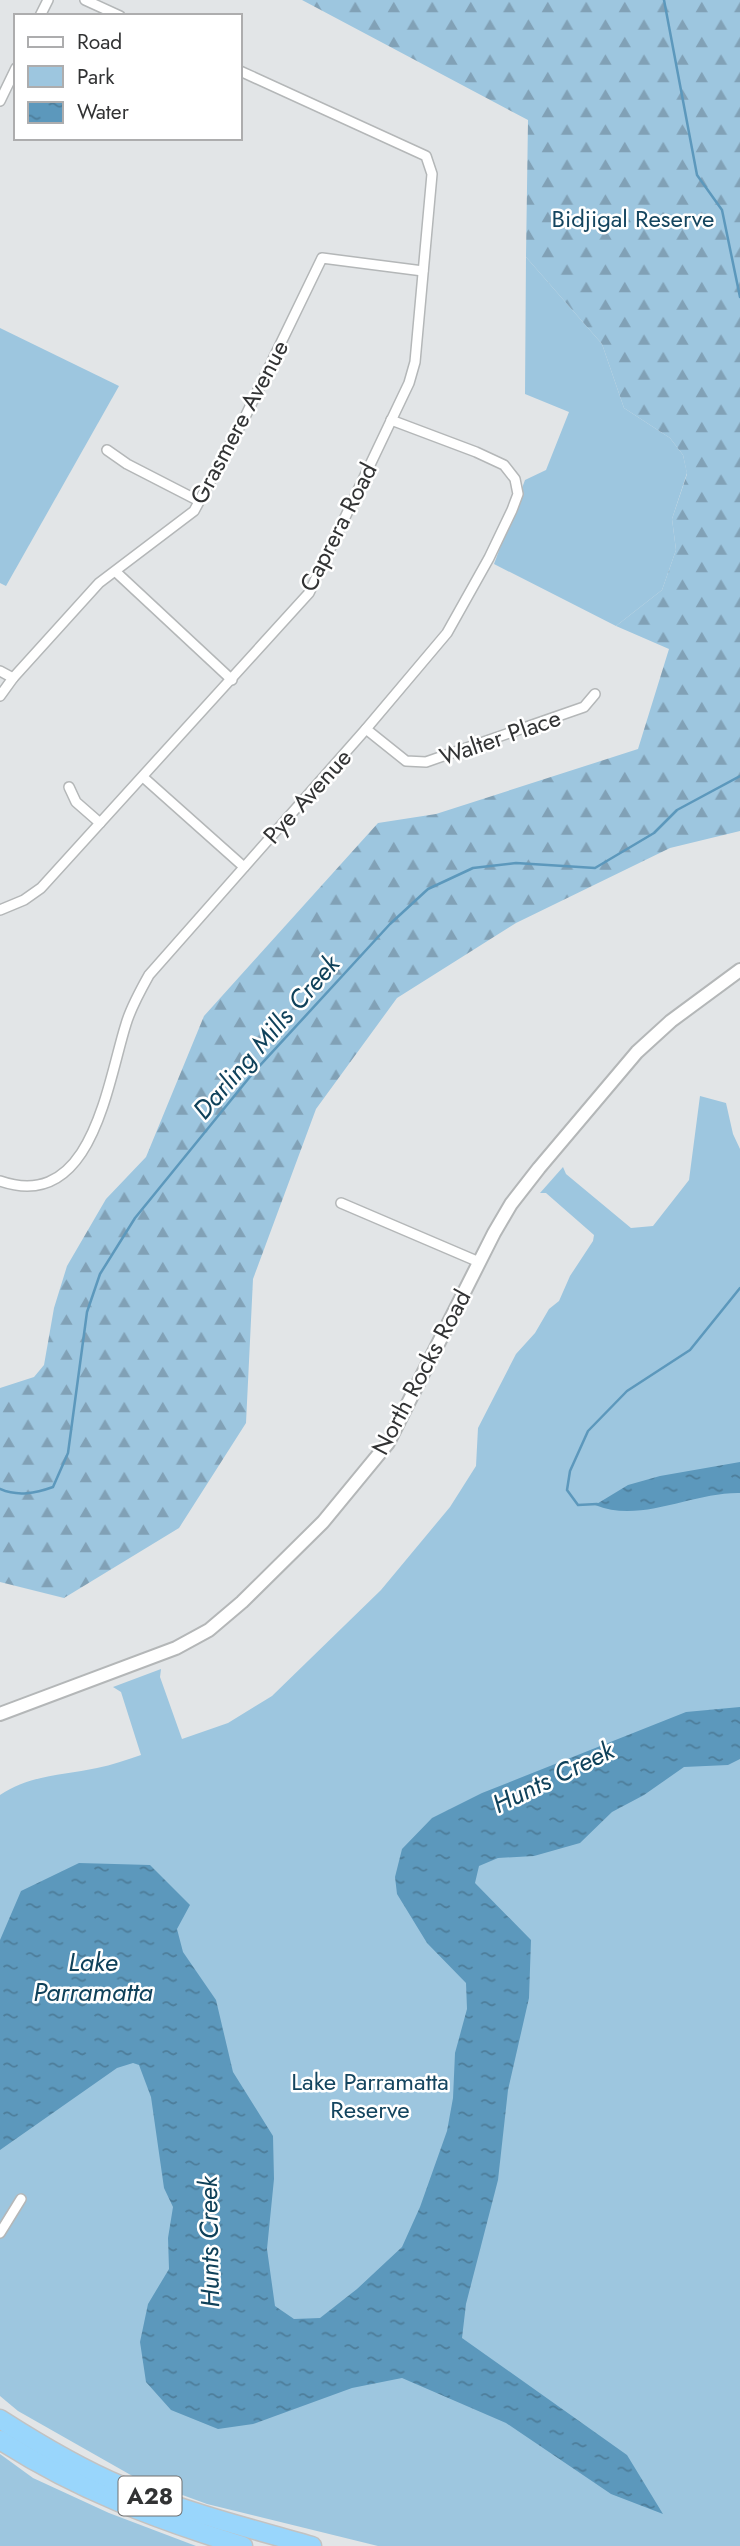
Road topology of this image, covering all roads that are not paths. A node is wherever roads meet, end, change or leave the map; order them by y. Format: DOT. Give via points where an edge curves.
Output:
graph roads {
  1 [pos="85,0"];
  2 [pos="116,14"];
  3 [pos="14,72"];
  4 [pos="242,72"];
  5 [pos="0,101"];
  6 [pos="423,271"];
  7 [pos="391,420"];
  8 [pos="107,450"];
  9 [pos="199,501"];
  10 [pos="116,572"];
  11 [pos="0,671"];
  12 [pos="12,678"];
  13 [pos="232,680"];
  14 [pos="595,694"];
  15 [pos="0,696"];
  16 [pos="366,729"];
  17 [pos="143,777"];
  18 [pos="69,788"];
  19 [pos="100,824"];
  20 [pos="244,867"];
  21 [pos="0,910"];
  22 [pos="740,970"];
  23 [pos="0,1181"];
  24 [pos="341,1203"];
  25 [pos="479,1262"];
  26 [pos="0,1714"];
  27 [pos="20,2199"];
  28 [pos="0,2233"];
  29 [pos="0,2419"];
  30 [pos="0,2440"];
  31 [pos="243,2546"];
  32 [pos="312,2546"];
  1 -- 2 [label="street"];
  3 -- 5 [label="street"];
  4 -- 6 [label="street, Caprera Road" via="426,156 432,174"];
  6 -- 7 [label="street, Caprera Road" via="415,362"];
  6 -- 9 [label="street, Grasmere Avenue" via="322,258"];
  7 -- 13 [label="street, Caprera Road" via="309,593"];
  7 -- 16 [label="street, Pye Avenue" via="504,465 515,479 518,494 447,633"];
  8 -- 9 [label="street"];
  9 -- 10 [label="street, Grasmere Avenue" via="194,511"];
  10 -- 12 [label="street, Grasmere Avenue" via="99,583"];
  10 -- 13 [label="street"];
  11 -- 12 [label="street"];
  12 -- 15 [label="street, Grasmere Avenue"];
  13 -- 17 [label="street, Caprera Road"];
  14 -- 16 [label="street, Walter Place" via="584,707 426,762 406,761"];
  16 -- 20 [label="street, Pye Avenue"];
  17 -- 19 [label="street, Caprera Road"];
  17 -- 20 [label="street"];
  18 -- 19 [label="street" via="76,802"];
  19 -- 21 [label="street, Caprera Road" via="41,888"];
  20 -- 23 [label="street, Pye Avenue" via="144,983 126,1024 96,1122 68,1171 41,1185"];
  22 -- 25 [label="main road, North Rocks Road" via="637,1052 511,1203"];
  24 -- 25 [label="street"];
  25 -- 26 [label="main road, North Rocks Road" via="388,1443 323,1522 242,1602 209,1630 166,1653"];
  27 -- 28 [label="street"];
  29 -- 32 [label="highway, A28" via="122,2486"];
  30 -- 31 [label="highway, A28" via="113,2501"];
}
